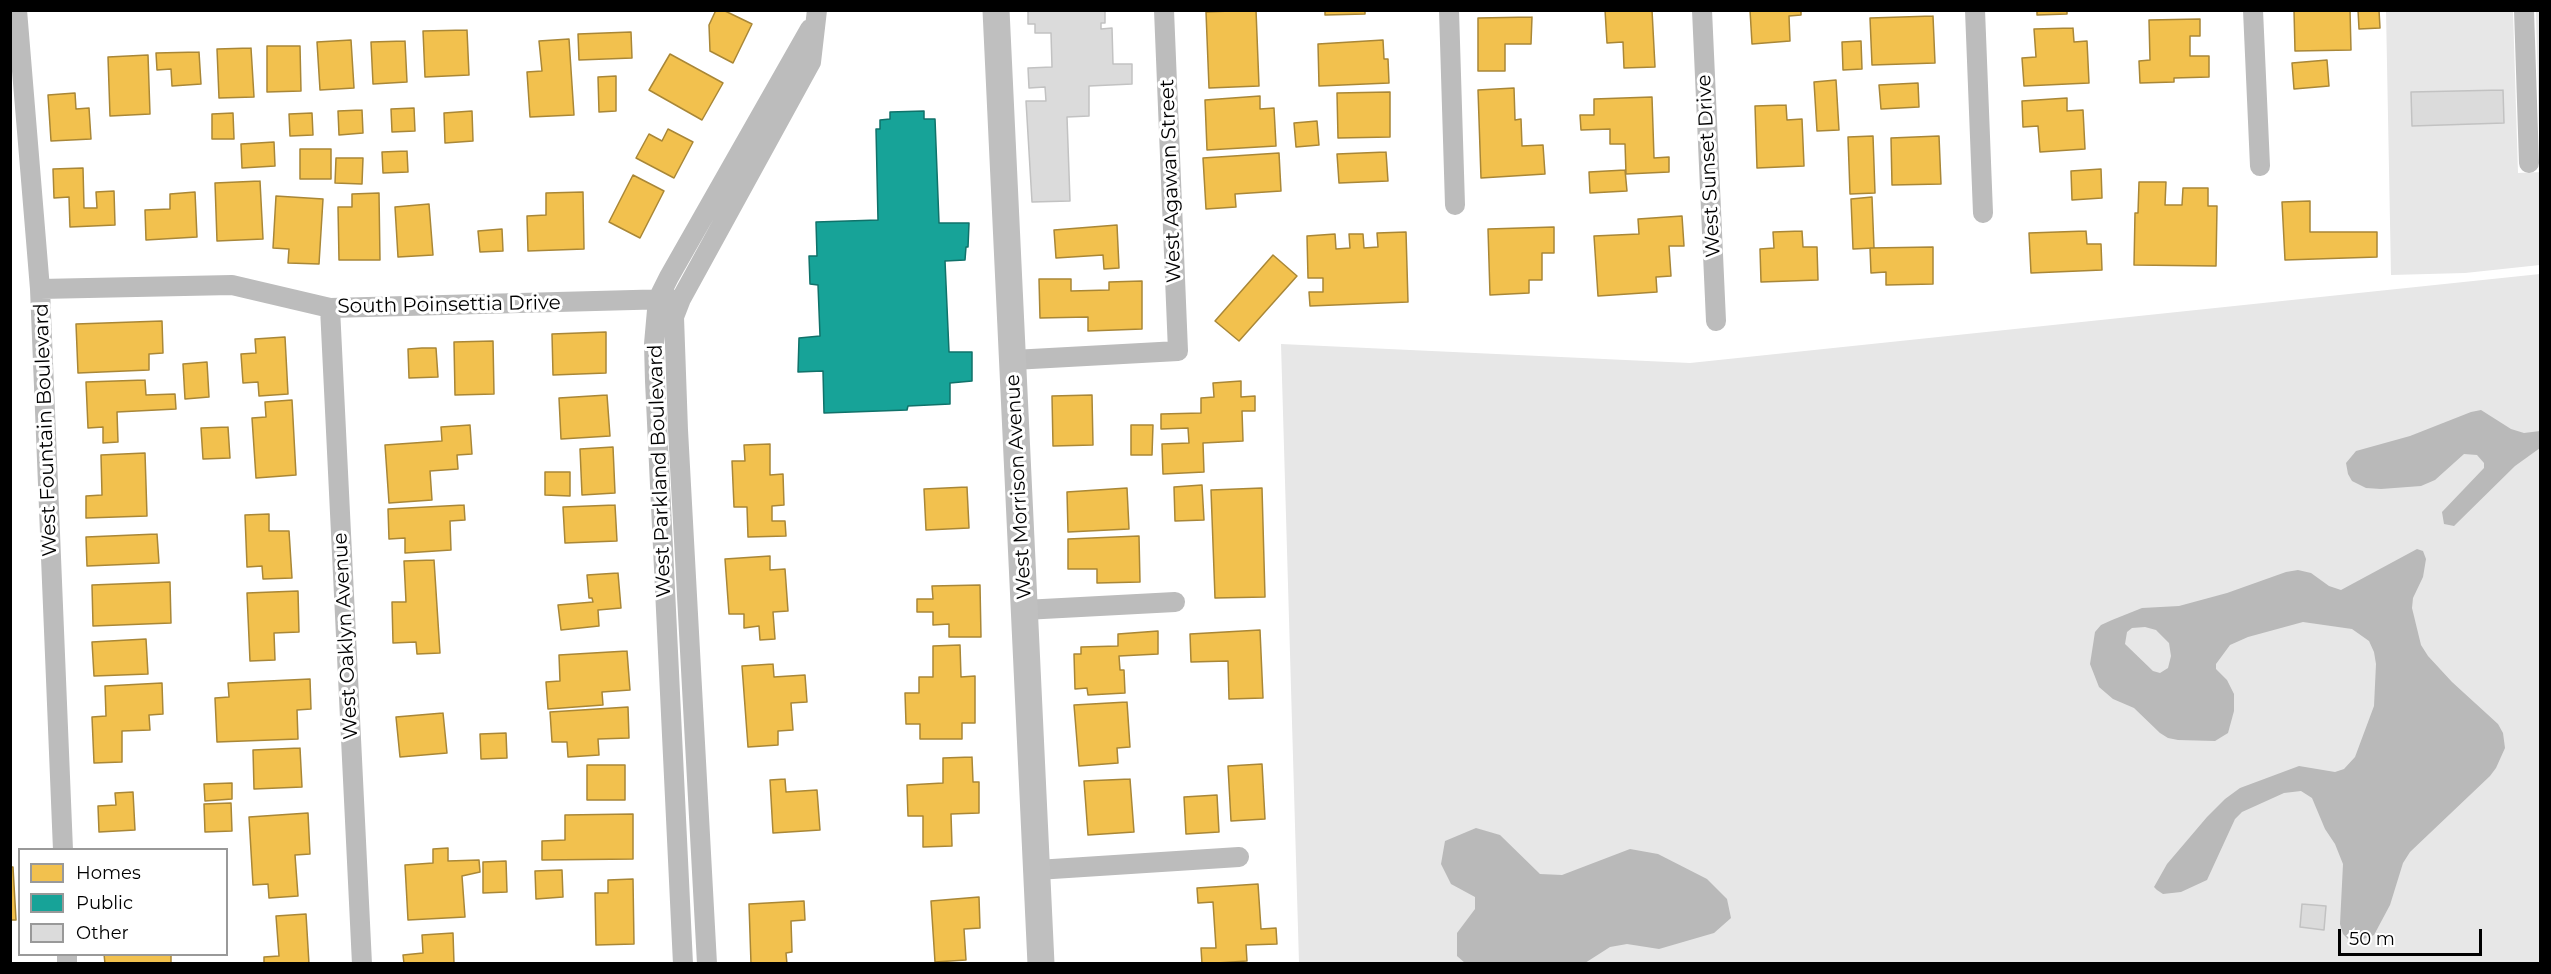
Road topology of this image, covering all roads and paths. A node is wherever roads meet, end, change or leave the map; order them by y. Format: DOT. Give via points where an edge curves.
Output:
graph roads {
  1 [pos="17,10"];
  2 [pos="996,10"];
  3 [pos="1164,10"];
  4 [pos="1449,10"];
  5 [pos="1702,10"];
  6 [pos="1975,10"];
  7 [pos="2253,10"];
  8 [pos="2524,10"];
  9 [pos="816,15"];
  10 [pos="2529,163"];
  11 [pos="2260,166"];
  12 [pos="1455,205"];
  13 [pos="1983,213"];
  14 [pos="40,289"];
  15 [pos="658,299"];
  16 [pos="681,299"];
  17 [pos="330,308"];
  18 [pos="1716,321"];
  19 [pos="1012,360"];
  20 [pos="1175,602"];
  21 [pos="1024,610"];
  22 [pos="63,848"];
  23 [pos="1239,857"];
  24 [pos="1037,870"];
  25 [pos="363,963"];
  26 [pos="683,963"];
  27 [pos="707,963"];
  28 [pos="1041,963"];
  1 -- 14 [label="street, West Fountain Boulevard"];
  2 -- 19 [label="street, West Morrison Avenue"];
  3 -- 19 [label="street, West Agawan Street" via="1178,351"];
  4 -- 12 [label="street"];
  5 -- 18 [label="street, West Sunset Drive"];
  6 -- 13 [label="street"];
  7 -- 11 [label="street"];
  8 -- 10 [label="street"];
  9 -- 15 [label="street, West Parkland Boulevard"];
  9 -- 16 [label="street, West Parkland Boulevard" via="811,62"];
  14 -- 17 [label="street, South Poinsettia Drive" via="232,285"];
  14 -- 22 [label="street, West Fountain Boulevard"];
  15 -- 16 [label="street, South Poinsettia Drive"];
  15 -- 17 [label="street, South Poinsettia Drive"];
  15 -- 26 [label="street, West Parkland Boulevard" via="655,381"];
  16 -- 27 [label="street, West Parkland Boulevard" via="674,317"];
  17 -- 25 [label="street, West Oaklyn Avenue"];
  19 -- 21 [label="street, West Morrison Avenue"];
  20 -- 21 [label="street"];
  21 -- 24 [label="street, West Morrison Avenue"];
  23 -- 24 [label="street"];
  24 -- 28 [label="street, West Morrison Avenue"];
}
